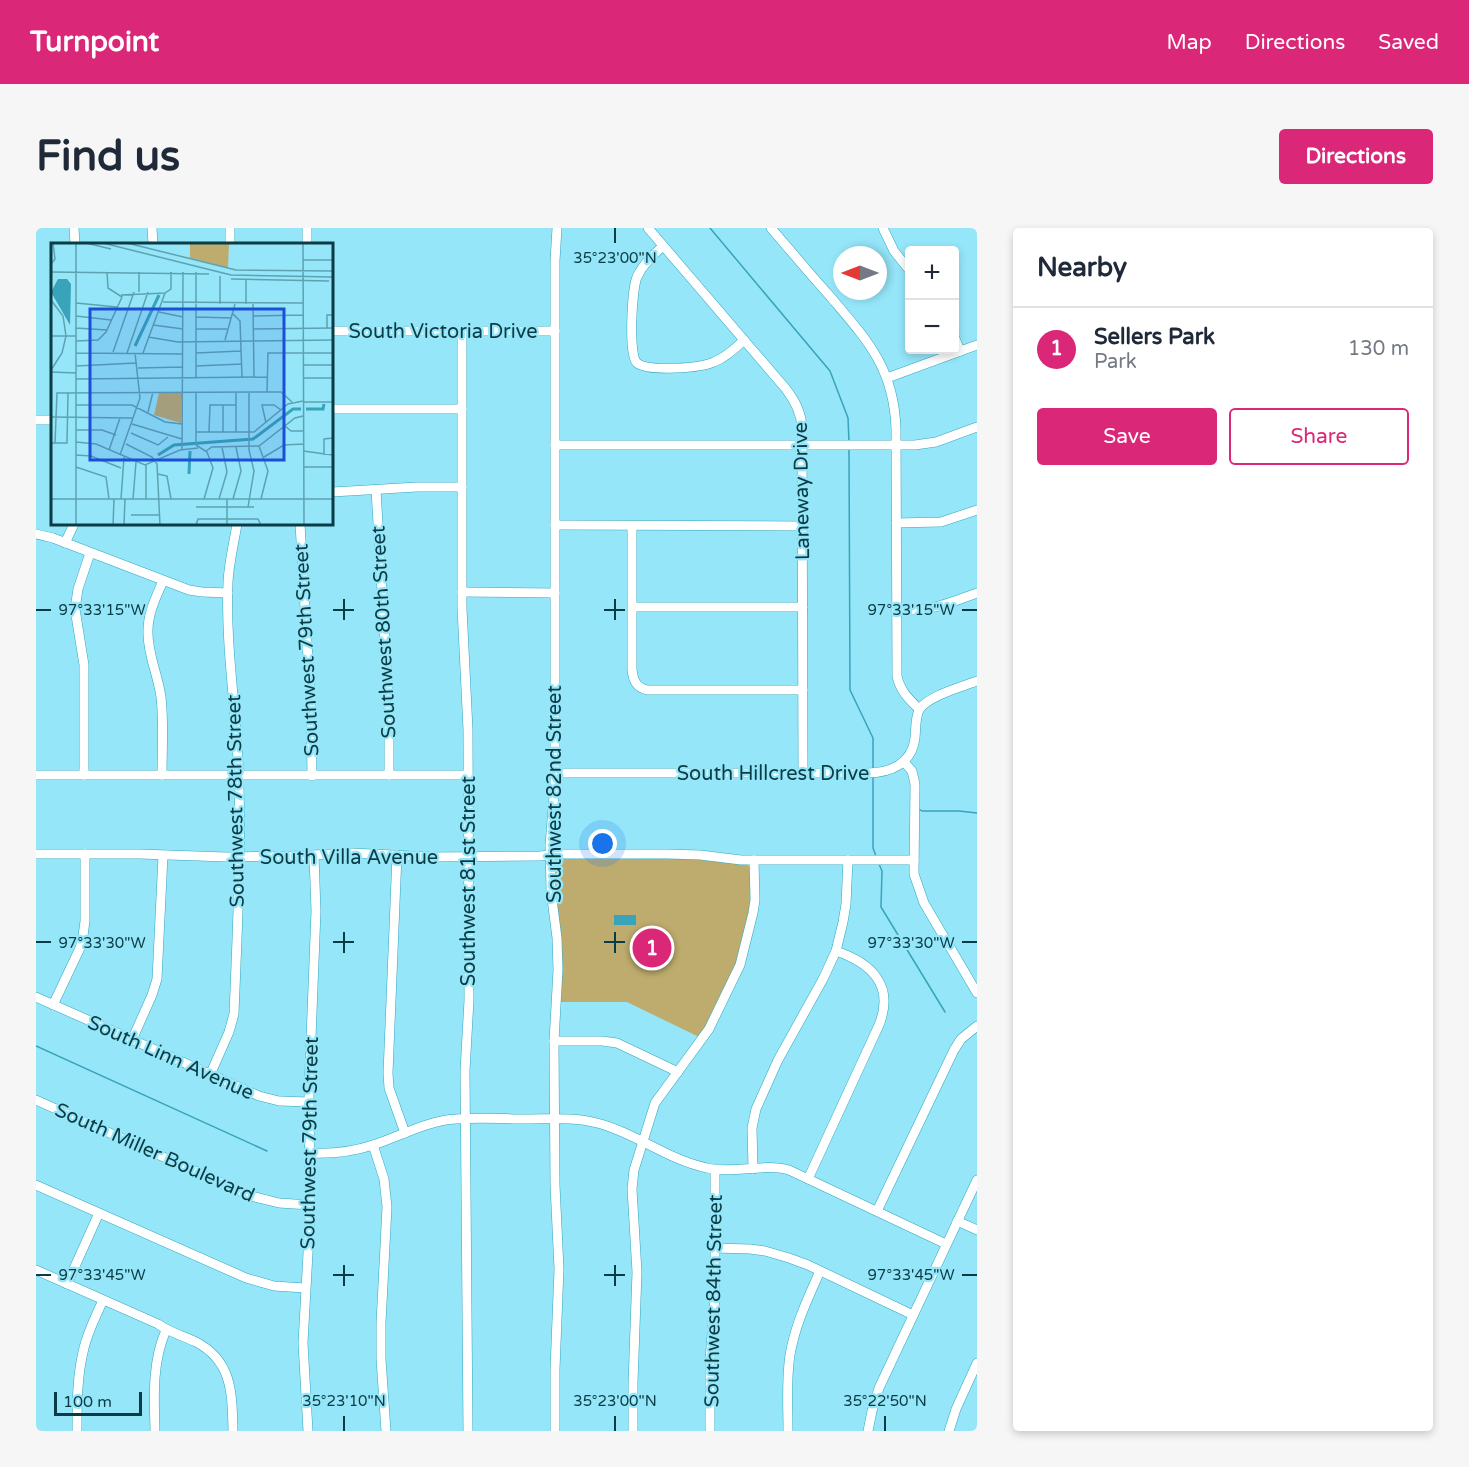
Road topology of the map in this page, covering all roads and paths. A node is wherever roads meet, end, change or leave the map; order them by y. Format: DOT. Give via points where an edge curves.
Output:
graph roads {
  1 [pos="74,228"];
  2 [pos="152,228"];
  3 [pos="557,228"];
  4 [pos="648,228"];
  5 [pos="771,228"];
  6 [pos="883,228"];
  7 [pos="75,243"];
  8 [pos="153,243"];
  9 [pos="663,246"];
  10 [pos="905,265"];
  11 [pos="333,331"];
  12 [pos="555,331"];
  13 [pos="462,332"];
  14 [pos="744,340"];
  15 [pos="977,345"];
  16 [pos="960,351"];
  17 [pos="887,378"];
  18 [pos="333,409"];
  19 [pos="462,409"];
  20 [pos="977,427"];
  21 [pos="555,445"];
  22 [pos="802,445"];
  23 [pos="896,445"];
  24 [pos="462,487"];
  25 [pos="376,490"];
  26 [pos="333,492"];
  27 [pos="977,510"];
  28 [pos="896,523"];
  29 [pos="74,525"];
  30 [pos="237,525"];
  31 [pos="300,525"];
  32 [pos="555,525"];
  33 [pos="632,526"];
  34 [pos="803,526"];
  35 [pos="36,534"];
  36 [pos="65,543"];
  37 [pos="90,553"];
  38 [pos="163,581"];
  39 [pos="462,592"];
  40 [pos="228,593"];
  41 [pos="555,593"];
  42 [pos="977,593"];
  43 [pos="633,607"];
  44 [pos="803,607"];
  45 [pos="897,610"];
  46 [pos="977,681"];
  47 [pos="803,690"];
  48 [pos="920,709"];
  49 [pos="904,762"];
  50 [pos="803,773"];
  51 [pos="555,774"];
  52 [pos="36,775"];
  53 [pos="84,775"];
  54 [pos="162,775"];
  55 [pos="239,775"];
  56 [pos="389,775"];
  57 [pos="468,775"];
  58 [pos="312,776"];
  59 [pos="36,854"];
  60 [pos="85,854"];
  61 [pos="397,855"];
  62 [pos="550,855"];
  63 [pos="163,856"];
  64 [pos="314,856"];
  65 [pos="468,856"];
  66 [pos="239,857"];
  67 [pos="754,860"];
  68 [pos="848,860"];
  69 [pos="914,860"];
  70 [pos="836,951"];
  71 [pos="977,993"];
  72 [pos="36,997"];
  73 [pos="53,1005"];
  74 [pos="977,1026"];
  75 [pos="132,1040"];
  76 [pos="554,1041"];
  77 [pos="678,1072"];
  78 [pos="210,1075"];
  79 [pos="36,1100"];
  80 [pos="309,1102"];
  81 [pos="466,1119"];
  82 [pos="554,1119"];
  83 [pos="405,1133"];
  84 [pos="643,1143"];
  85 [pos="372,1145"];
  86 [pos="310,1153"];
  87 [pos="753,1169"];
  88 [pos="715,1170"];
  89 [pos="808,1179"];
  90 [pos="977,1180"];
  91 [pos="36,1185"];
  92 [pos="310,1205"];
  93 [pos="877,1212"];
  94 [pos="99,1213"];
  95 [pos="957,1221"];
  96 [pos="977,1230"];
  97 [pos="946,1244"];
  98 [pos="715,1248"];
  99 [pos="36,1270"];
  100 [pos="820,1271"];
  101 [pos="67,1284"];
  102 [pos="305,1288"];
  103 [pos="103,1300"];
  104 [pos="914,1315"];
  105 [pos="166,1330"];
  106 [pos="977,1363"];
  107 [pos="77,1431"];
  108 [pos="155,1431"];
  109 [pos="233,1431"];
  110 [pos="308,1431"];
  111 [pos="386,1431"];
  112 [pos="468,1431"];
  113 [pos="555,1431"];
  114 [pos="633,1431"];
  115 [pos="710,1431"];
  116 [pos="788,1431"];
  117 [pos="868,1431"];
  118 [pos="949,1431"];
  1 -- 7 [label="street"];
  2 -- 8 [label="street"];
  3 -- 12 [label="street, Southwest 82nd Street"];
  4 -- 9 [label="street, Laneway Drive"];
  5 -- 17 [label="street" via="862,334"];
  6 -- 10 [label="street"];
  9 -- 14 [label="street, Laneway Drive"];
  9 -- 14 [label="street" via="643,266 634,287 635,361 650,368 705,365 722,358"];
  11 -- 13 [label="street, South Victoria Drive"];
  12 -- 13 [label="street, South Victoria Drive"];
  12 -- 21 [label="street, Southwest 82nd Street"];
  13 -- 19 [label="street, Southwest 81st Street"];
  14 -- 22 [label="street, Laneway Drive" via="798,407"];
  15 -- 16 [label="street"];
  16 -- 17 [label="street"];
  17 -- 23 [label="street" via="894,407"];
  18 -- 19 [label="street"];
  19 -- 24 [label="street, Southwest 81st Street"];
  20 -- 23 [label="street" via="931,443"];
  21 -- 22 [label="street"];
  21 -- 32 [label="street, Southwest 82nd Street"];
  22 -- 23 [label="street"];
  22 -- 34 [label="street, Laneway Drive"];
  23 -- 28 [label="street"];
  24 -- 25 [label="street"];
  24 -- 39 [label="street, Southwest 81st Street"];
  25 -- 26 [label="street"];
  25 -- 56 [label="street, Southwest 80th Street"];
  27 -- 28 [label="street" via="942,522"];
  28 -- 45 [label="street"];
  29 -- 36 [label="street"];
  30 -- 40 [label="street, Southwest 78th Street"];
  31 -- 58 [label="street, Southwest 79th Street" via="312,709"];
  32 -- 33 [label="street"];
  32 -- 41 [label="street, Southwest 82nd Street"];
  33 -- 34 [label="street"];
  33 -- 43 [label="street"];
  34 -- 44 [label="street, Laneway Drive"];
  35 -- 36 [label="street"];
  36 -- 37 [label="street"];
  37 -- 38 [label="street"];
  37 -- 53 [label="street" via="76,603 84,665"];
  38 -- 40 [label="street" via="196,592"];
  38 -- 54 [label="street" via="148,633 162,702"];
  39 -- 41 [label="street"];
  39 -- 57 [label="street, Southwest 81st Street"];
  40 -- 55 [label="street, Southwest 78th Street"];
  41 -- 51 [label="street, Southwest 82nd Street"];
  42 -- 45 [label="street" via="933,608"];
  43 -- 44 [label="street"];
  43 -- 47 [label="street" via="633,675 639,687"];
  44 -- 47 [label="street, Laneway Drive"];
  45 -- 48 [label="street" via="898,682 903,693"];
  46 -- 48 [label="street" via="936,697"];
  47 -- 50 [label="street, Laneway Drive"];
  48 -- 49 [label="street" via="914,743"];
  49 -- 50 [label="street, South Hillcrest Drive" via="883,772"];
  49 -- 69 [label="street" via="912,771 915,784"];
  50 -- 51 [label="street, South Hillcrest Drive"];
  51 -- 62 [label="street, Southwest 82nd Street"];
  52 -- 53 [label="street"];
  53 -- 54 [label="street"];
  54 -- 55 [label="street"];
  55 -- 58 [label="street"];
  55 -- 66 [label="street, Southwest 78th Street"];
  56 -- 57 [label="street"];
  56 -- 58 [label="street"];
  57 -- 65 [label="street, Southwest 81st Street"];
  59 -- 60 [label="street, South Villa Avenue"];
  60 -- 63 [label="street, South Villa Avenue"];
  60 -- 73 [label="street" via="83,936"];
  61 -- 64 [label="street, South Villa Avenue"];
  61 -- 65 [label="street, South Villa Avenue"];
  61 -- 83 [label="street" via="388,1073 389,1088"];
  62 -- 65 [label="street, South Villa Avenue"];
  62 -- 67 [label="street, South Villa Avenue" via="668,854"];
  62 -- 76 [label="street, Southwest 82nd Street" via="558,970"];
  63 -- 66 [label="street, South Villa Avenue"];
  63 -- 75 [label="street" via="157,979"];
  64 -- 66 [label="street, South Villa Avenue"];
  64 -- 80 [label="street, Southwest 79th Street" via="316,911"];
  65 -- 81 [label="street, Southwest 81st Street"];
  66 -- 78 [label="street, Southwest 78th Street" via="234,1014"];
  67 -- 68 [label="street, South Villa Avenue"];
  67 -- 77 [label="street" via="754,907 740,965 709,1029"];
  68 -- 69 [label="street, South Villa Avenue"];
  68 -- 70 [label="street" via="846,904"];
  69 -- 71 [label="street" via="914,874 924,903"];
  70 -- 87 [label="street" via="758,1103 752,1128"];
  70 -- 89 [label="street" via="859,960 875,975 884,1010"];
  72 -- 73 [label="street, South Linn Avenue"];
  73 -- 75 [label="street, South Linn Avenue"];
  74 -- 93 [label="street" via="954,1050"];
  75 -- 78 [label="street, South Linn Avenue"];
  76 -- 77 [label="street" via="617,1043"];
  76 -- 82 [label="street, Southwest 82nd Street"];
  77 -- 84 [label="street" via="656,1103"];
  78 -- 80 [label="street, South Linn Avenue" via="265,1098"];
  79 -- 92 [label="street, South Miller Boulevard" via="251,1196"];
  80 -- 86 [label="street, Southwest 79th Street"];
  81 -- 82 [label="street"];
  81 -- 83 [label="street" via="441,1121"];
  81 -- 112 [label="street, Southwest 81st Street"];
  82 -- 84 [label="street" via="598,1123"];
  82 -- 113 [label="street, Southwest 82nd Street" via="559,1269"];
  83 -- 85 [label="street"];
  84 -- 88 [label="street" via="681,1161"];
  84 -- 114 [label="street" via="632,1189 637,1272"];
  85 -- 86 [label="street" via="343,1153"];
  85 -- 111 [label="street" via="384,1179 387,1207 381,1323"];
  86 -- 92 [label="street, Southwest 79th Street"];
  87 -- 88 [label="street"];
  87 -- 89 [label="street" via="784,1169"];
  88 -- 98 [label="street, Southwest 84th Street"];
  89 -- 93 [label="street"];
  90 -- 95 [label="street"];
  91 -- 94 [label="street"];
  92 -- 102 [label="street, Southwest 79th Street"];
  93 -- 97 [label="street"];
  94 -- 101 [label="street"];
  94 -- 102 [label="street" via="246,1278 274,1286"];
  95 -- 96 [label="street"];
  95 -- 97 [label="street"];
  97 -- 104 [label="street"];
  98 -- 100 [label="street" via="765,1251"];
  98 -- 115 [label="street, Southwest 84th Street"];
  99 -- 101 [label="street"];
  100 -- 104 [label="street"];
  100 -- 116 [label="street" via="801,1314 791,1350"];
  101 -- 103 [label="street"];
  102 -- 110 [label="street, Southwest 79th Street" via="303,1343"];
  103 -- 105 [label="street"];
  103 -- 107 [label="street" via="82,1355"];
  104 -- 117 [label="street" via="879,1388"];
  105 -- 108 [label="street" via="156,1365"];
  105 -- 109 [label="street" via="198,1343 222,1365 232,1394"];
  106 -- 118 [label="street"];
}
